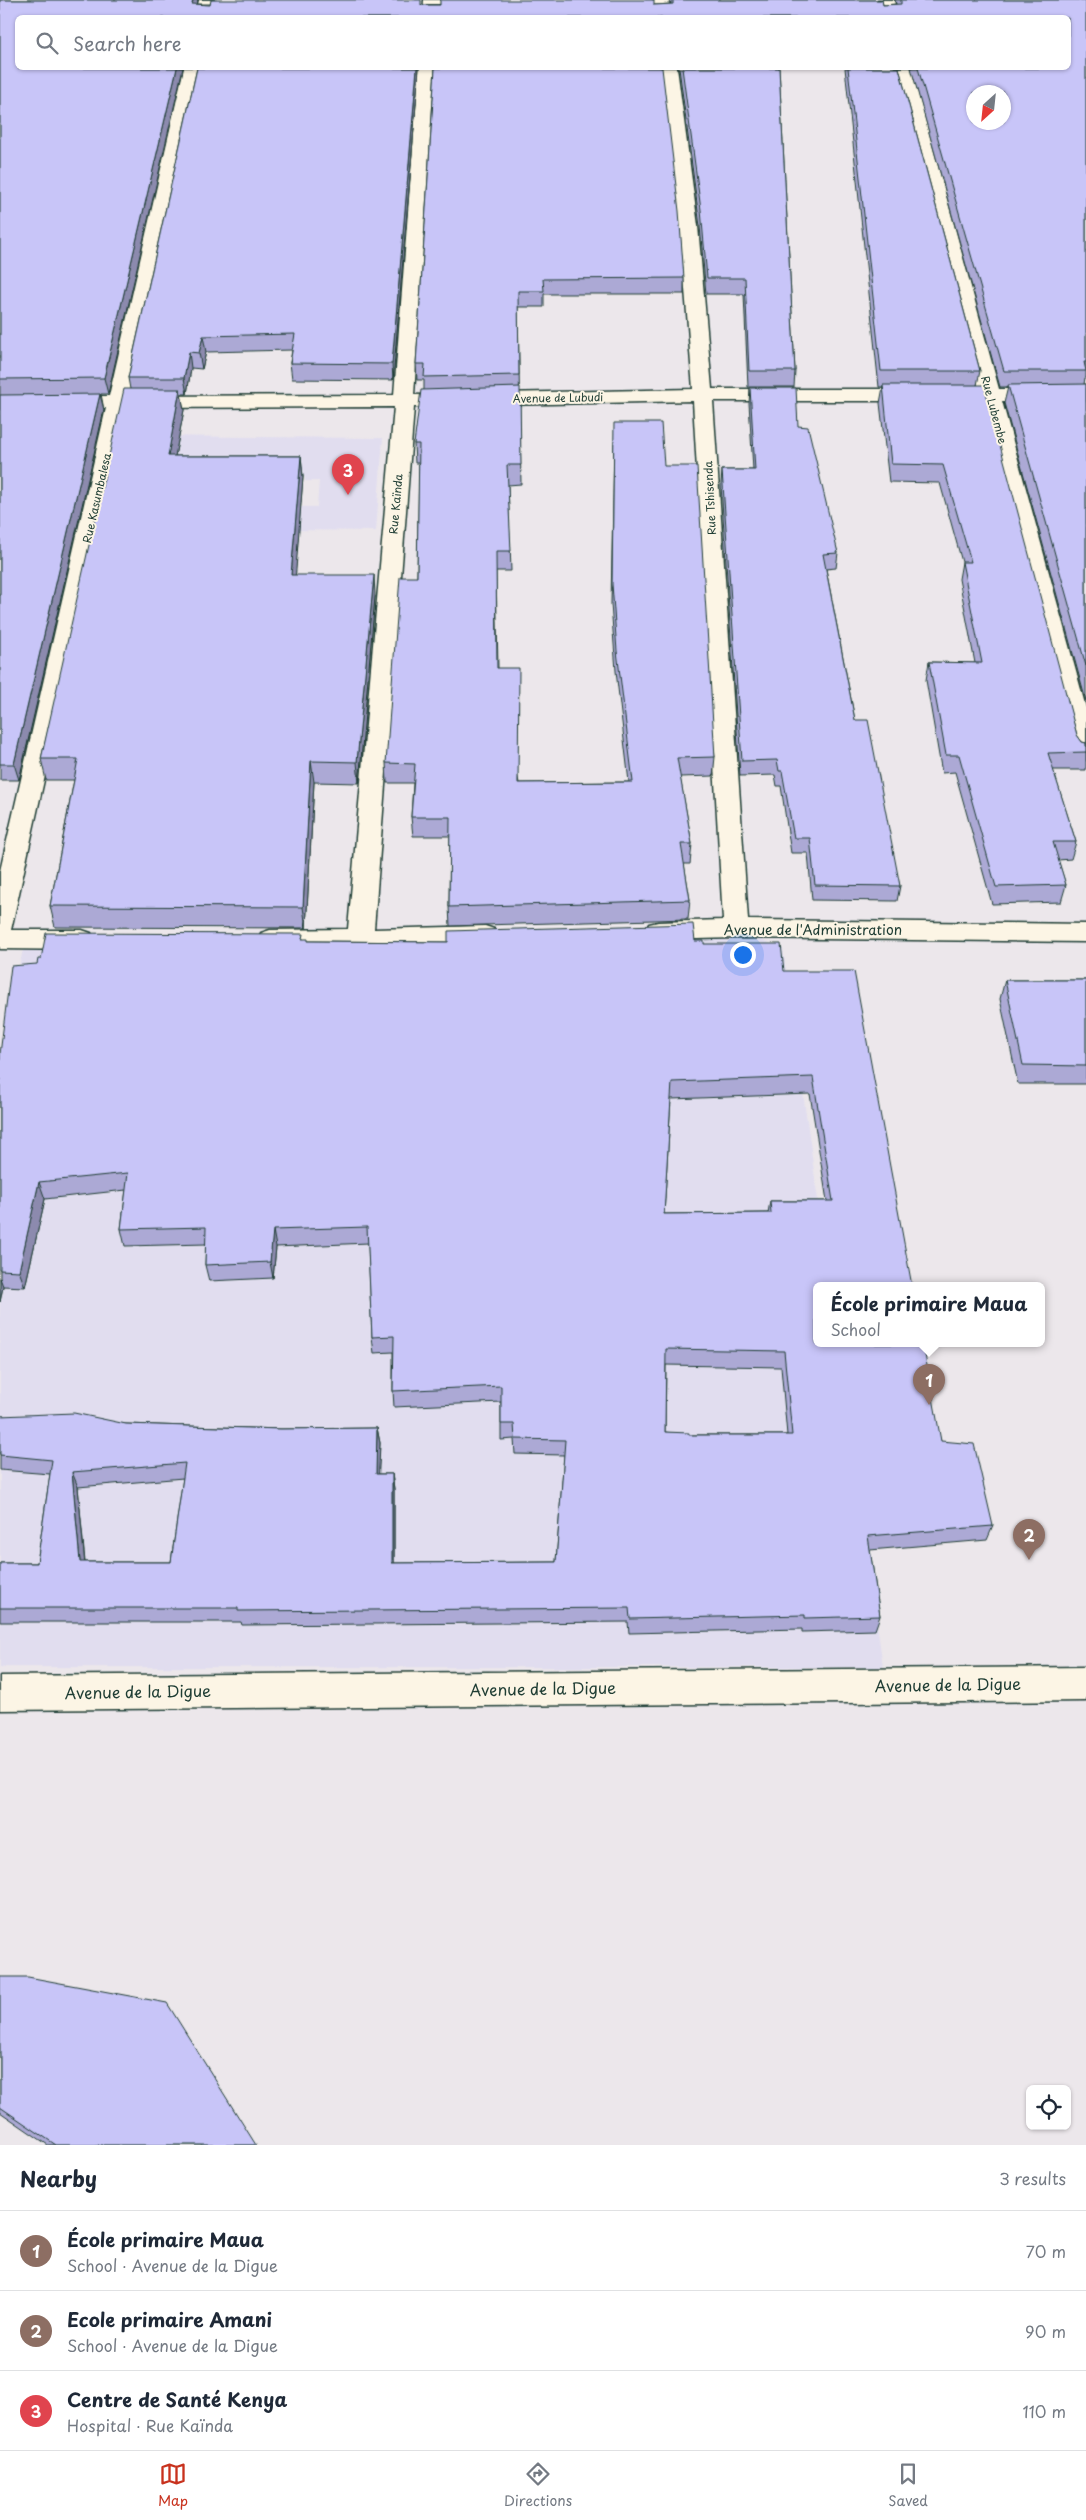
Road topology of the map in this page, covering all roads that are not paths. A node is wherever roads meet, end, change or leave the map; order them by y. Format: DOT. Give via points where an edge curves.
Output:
graph roads {
  1 [pos="207,0"];
  2 [pos="432,0"];
  3 [pos="660,0"];
  4 [pos="886,0"];
  5 [pos="204,15"];
  6 [pos="431,15"];
  7 [pos="662,15"];
  8 [pos="889,15"];
  9 [pos="192,70"];
  10 [pos="427,70"];
  11 [pos="669,70"];
  12 [pos="904,70"];
  13 [pos="990,394"];
  14 [pos="704,395"];
  15 [pos="1086,395"];
  16 [pos="404,401"];
  17 [pos="118,402"];
  18 [pos="0,403"];
  19 [pos="1086,752"];
  20 [pos="0,927"];
  21 [pos="736,929"];
  22 [pos="637,932"];
  23 [pos="1086,933"];
  24 [pos="508,936"];
  25 [pos="0,940"];
  26 [pos="110,940"];
  27 [pos="250,940"];
  28 [pos="360,940"];
  29 [pos="1086,1684"];
  30 [pos="0,1693"];
  1 -- 5 [label="street"];
  2 -- 6 [label="street"];
  3 -- 7 [label="street"];
  4 -- 8 [label="street"];
  9 -- 17 [label="street, Rue Kasumbalesa"];
  10 -- 16 [label="street, Rue Kaïnda"];
  11 -- 14 [label="street, Rue Tshisenda" via="689,226"];
  12 -- 13 [label="street, Rue Lubembe"];
  13 -- 14 [label="street, Avenue de Lubudi"];
  13 -- 15 [label="street, Avenue de Lubudi"];
  13 -- 19 [label="street, Rue Lubembe"];
  14 -- 16 [label="street, Avenue de Lubudi"];
  14 -- 21 [label="street, Rue Tshisenda"];
  16 -- 17 [label="street, Avenue de Lubudi"];
  16 -- 28 [label="street, Rue Kaïnda"];
  17 -- 18 [label="street, Avenue de Lubudi"];
  17 -- 20 [label="street, Rue Kasumbalesa"];
  21 -- 22 [label="street, Avenue de l'Administration"];
  21 -- 23 [label="street, Avenue de l'Administration"];
  24 -- 28 [label="street"];
  25 -- 26 [label="street"];
  27 -- 28 [label="street"];
  29 -- 30 [label="street, Avenue de la Digue"];
}
